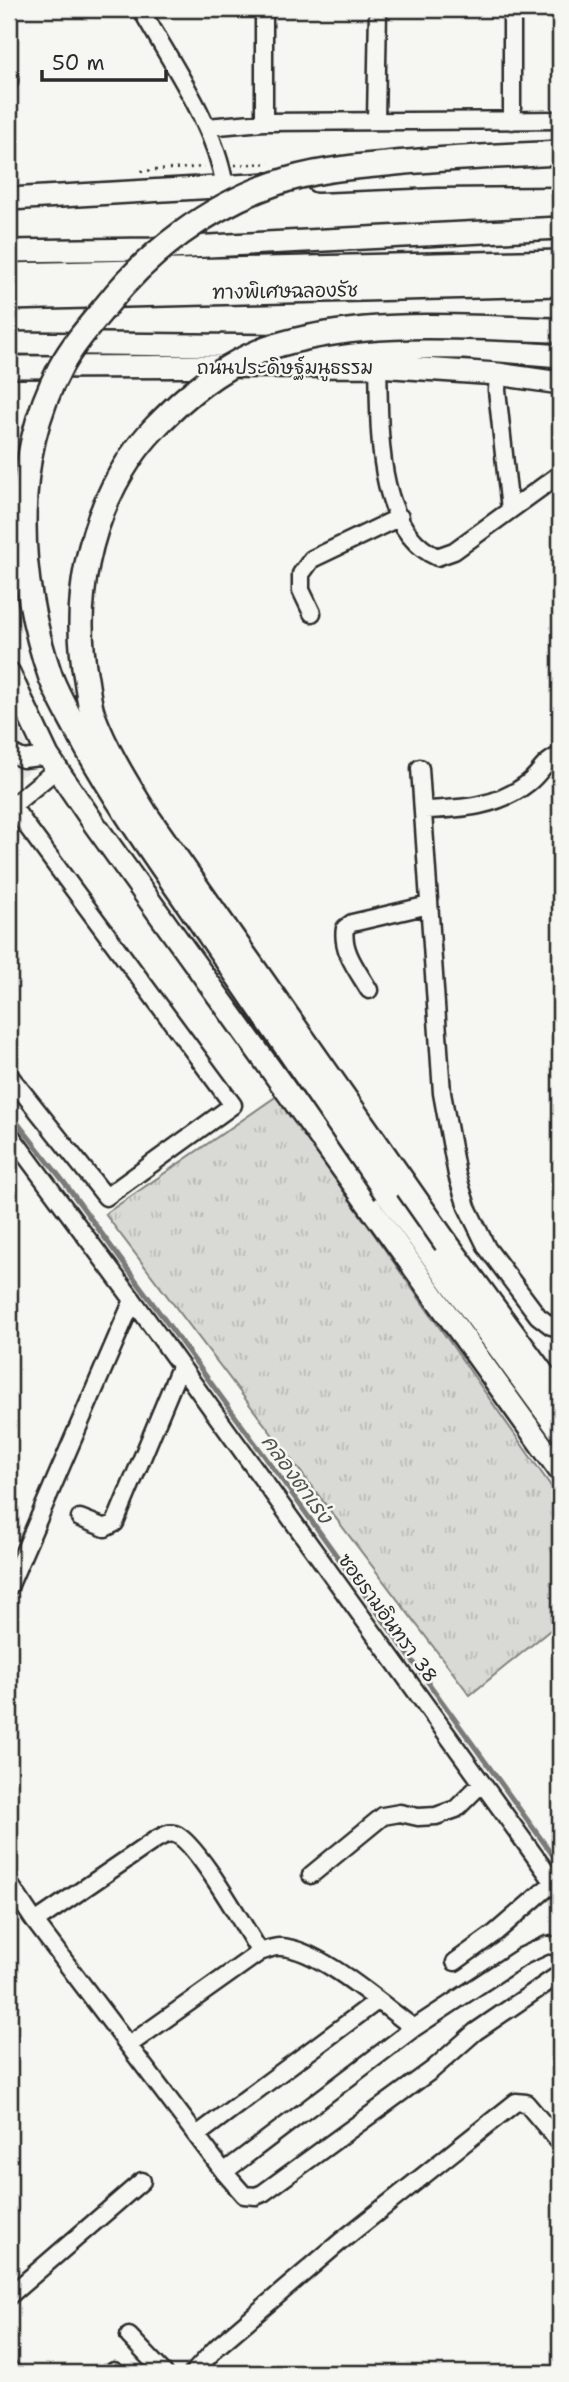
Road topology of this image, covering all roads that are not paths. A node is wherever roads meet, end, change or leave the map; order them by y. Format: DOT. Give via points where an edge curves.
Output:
graph roads {
  1 [pos="141,9"];
  2 [pos="264,9"];
  3 [pos="378,9"];
  4 [pos="512,9"];
  5 [pos="9,74"];
  6 [pos="9,82"];
  7 [pos="560,120"];
  8 [pos="376,121"];
  9 [pos="512,121"];
  10 [pos="264,122"];
  11 [pos="207,127"];
  12 [pos="560,153"];
  13 [pos="560,175"];
  14 [pos="225,186"];
  15 [pos="9,199"];
  16 [pos="560,228"];
  17 [pos="9,251"];
  18 [pos="560,262"];
  19 [pos="9,275"];
  20 [pos="560,284"];
  21 [pos="9,298"];
  22 [pos="560,330"];
  23 [pos="9,343"];
  24 [pos="560,356"];
  25 [pos="378,366"];
  26 [pos="9,367"];
  27 [pos="498,374"];
  28 [pos="560,383"];
  29 [pos="560,474"];
  30 [pos="510,510"];
  31 [pos="400,517"];
  32 [pos="312,613"];
  33 [pos="9,673"];
  34 [pos="9,752"];
  35 [pos="560,755"];
  36 [pos="52,762"];
  37 [pos="420,768"];
  38 [pos="10,804"];
  39 [pos="424,810"];
  40 [pos="429,905"];
  41 [pos="369,990"];
  42 [pos="9,1075"];
  43 [pos="9,1133"];
  44 [pos="381,1202"];
  45 [pos="133,1300"];
  46 [pos="560,1328"];
  47 [pos="180,1367"];
  48 [pos="560,1398"];
  49 [pos="560,1430"];
  50 [pos="560,1471"];
  51 [pos="80,1518"];
  52 [pos="9,1587"];
  53 [pos="482,1783"];
  54 [pos="311,1875"];
  55 [pos="9,1883"];
  56 [pos="557,1887"];
  57 [pos="35,1922"];
  58 [pos="560,1951"];
  59 [pos="260,1952"];
  60 [pos="455,1962"];
  61 [pos="560,1974"];
  62 [pos="377,2001"];
  63 [pos="414,2028"];
  64 [pos="129,2045"];
  65 [pos="554,2126"];
  66 [pos="197,2135"];
  67 [pos="560,2143"];
  68 [pos="224,2172"];
  69 [pos="142,2181"];
  70 [pos="9,2297"];
  71 [pos="129,2336"];
  72 [pos="9,2368"];
  73 [pos="13,2373"];
  74 [pos="164,2373"];
  75 [pos="193,2373"];
  1 -- 11 [label="street"];
  2 -- 10 [label="street"];
  3 -- 8 [label="street"];
  4 -- 9 [label="street"];
  5 -- 6 [label="street"];
  7 -- 9 [label="street"];
  8 -- 9 [label="street"];
  8 -- 10 [label="street"];
  10 -- 11 [label="street"];
  11 -- 14 [label="street"];
  12 -- 44 [label="highway, bridge" via="336,169 275,184 189,228 125,281 84,332 45,403 27,471 23,533 28,581 52,681 138,832"];
  13 -- 14 [label="main road"];
  14 -- 15 [label="main road"];
  16 -- 17 [label="main road, bridge" via="150,249"];
  18 -- 19 [label="highway, ทางพิเศษฉลองรัช"];
  20 -- 21 [label="highway, ทางพิเศษฉลองรัช"];
  22 -- 48 [label="highway, bridge" via="375,328 279,344 235,364 192,393 157,425 113,487 88,558 80,647 93,713 113,761 145,813"];
  23 -- 24 [label="main road, bridge" via="464,348"];
  25 -- 26 [label="main road, ถนนประดิษฐ์มนูธรรม"];
  25 -- 27 [label="main road, ถนนประดิษฐ์มนูธรรม"];
  25 -- 31 [label="street" via="382,471"];
  27 -- 28 [label="main road, ถนนประดิษฐ์มนูธรรม"];
  27 -- 30 [label="street"];
  29 -- 30 [label="street"];
  30 -- 31 [label="street" via="454,551 437,557 423,551"];
  31 -- 32 [label="street" via="313,559 300,574 301,590"];
  33 -- 36 [label="main road"];
  34 -- 36 [label="street" via="23,759"];
  35 -- 39 [label="street" via="545,762 514,794 463,809"];
  36 -- 38 [label="street"];
  36 -- 44 [label="main road" via="144,892"];
  37 -- 39 [label="street"];
  38 -- 42 [label="street" via="233,1105 106,1197"];
  39 -- 40 [label="street"];
  40 -- 41 [label="street" via="345,928 348,953"];
  40 -- 46 [label="street" via="442,1093 457,1175 487,1248 538,1316"];
  43 -- 45 [label="street, ซอยรามอินทรา 38"];
  44 -- 49 [label="highway"];
  44 -- 50 [label="main road"];
  45 -- 47 [label="street, ซอยรามอินทรา 38"];
  45 -- 52 [label="street"];
  47 -- 51 [label="street" via="115,1523 105,1528"];
  47 -- 53 [label="street, ซอยรามอินทรา 38"];
  53 -- 54 [label="street" via="456,1809 436,1816 383,1816"];
  53 -- 56 [label="street, ซอยรามอินทรา 38"];
  55 -- 57 [label="street"];
  56 -- 60 [label="street"];
  57 -- 59 [label="street" via="169,1833 185,1841 201,1860"];
  57 -- 64 [label="street"];
  58 -- 63 [label="street" via="555,1946 537,1948"];
  59 -- 62 [label="street" via="278,1946 309,1956"];
  59 -- 64 [label="street"];
  61 -- 68 [label="street" via="475,2032 432,2070 262,2193 244,2195"];
  62 -- 63 [label="street"];
  62 -- 66 [label="street"];
  63 -- 68 [label="street"];
  64 -- 66 [label="street"];
  65 -- 67 [label="street"];
  65 -- 75 [label="street" via="526,2103 516,2102 341,2242 217,2347"];
  66 -- 68 [label="street"];
  69 -- 70 [label="street"];
  71 -- 74 [label="street"];
  72 -- 73 [label="street"];
}
